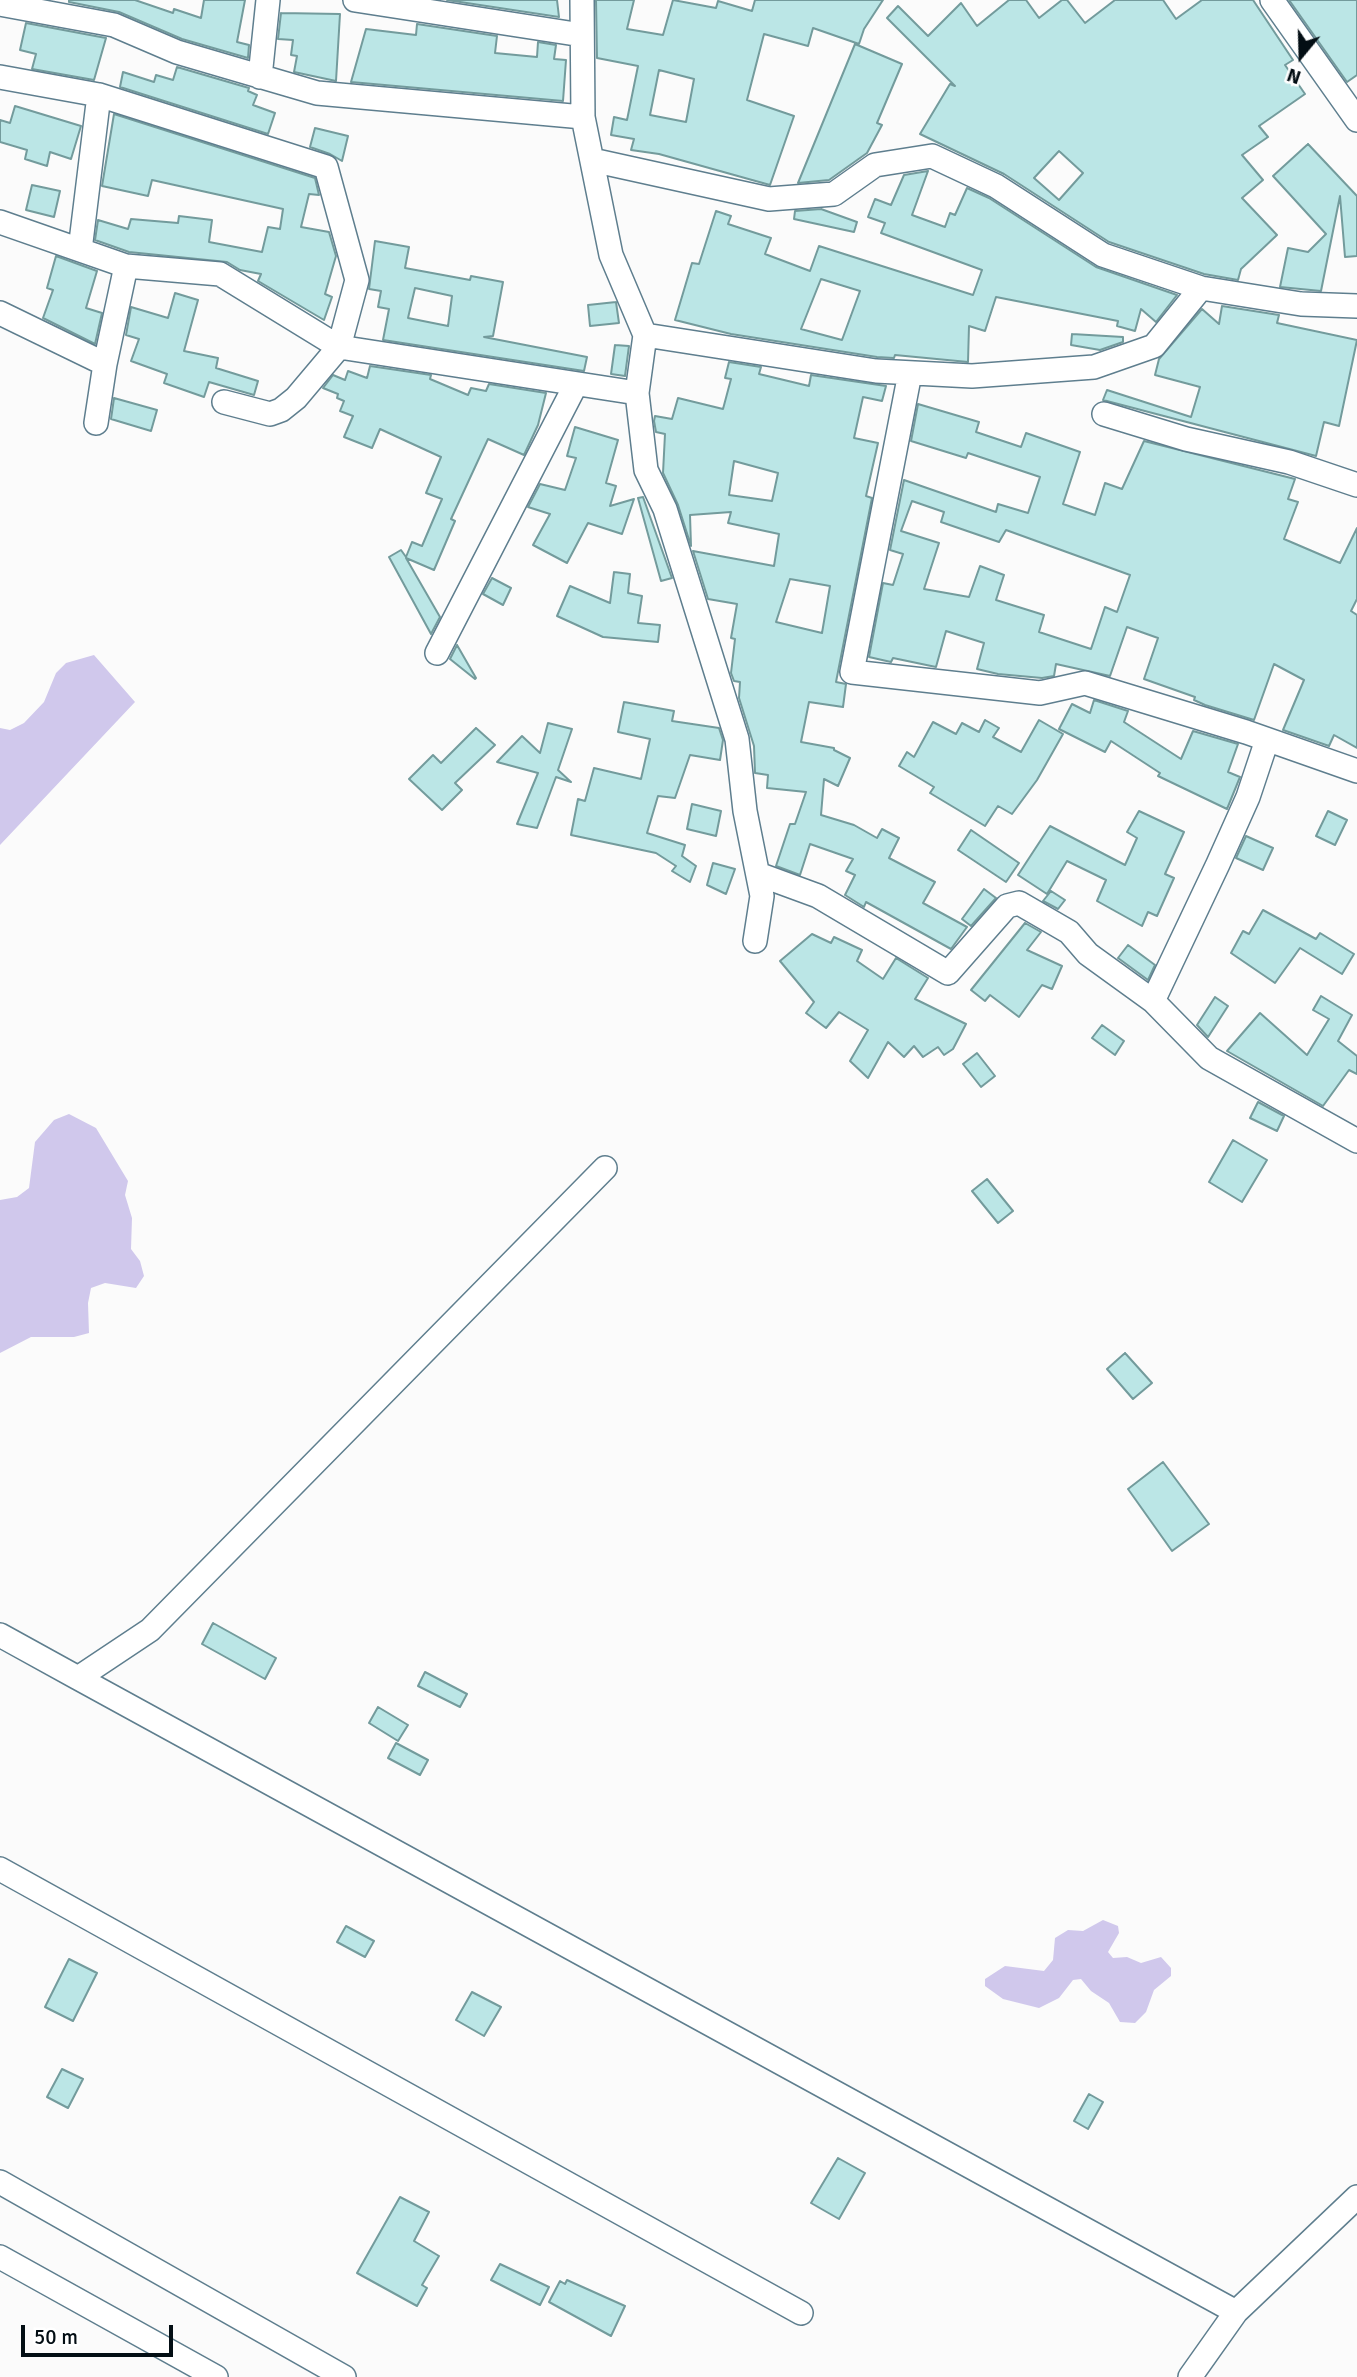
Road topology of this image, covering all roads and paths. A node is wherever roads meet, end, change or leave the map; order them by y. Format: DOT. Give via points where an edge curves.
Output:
graph roads {
  1 [pos="268,0"];
  2 [pos="355,0"];
  3 [pos="582,0"];
  4 [pos="1272,0"];
  5 [pos="0,4"];
  6 [pos="582,35"];
  7 [pos="0,77"];
  8 [pos="260,77"];
  9 [pos="99,95"];
  10 [pos="583,117"];
  11 [pos="1357,120"];
  12 [pos="592,160"];
  13 [pos="0,222"];
  14 [pos="80,250"];
  15 [pos="126,266"];
  16 [pos="1201,288"];
  17 [pos="1357,306"];
  18 [pos="0,313"];
  19 [pos="645,335"];
  20 [pos="340,347"];
  21 [pos="104,364"];
  22 [pos="910,373"];
  23 [pos="576,383"];
  24 [pos="636,393"];
  25 [pos="224,402"];
  26 [pos="1104,414"];
  27 [pos="96,423"];
  28 [pos="1357,485"];
  29 [pos="437,653"];
  30 [pos="1268,740"];
  31 [pos="1357,771"];
  32 [pos="758,874"];
  33 [pos="755,941"];
  34 [pos="1153,1001"];
  35 [pos="1357,1141"];
  36 [pos="605,1168"];
  37 [pos="2,1640"];
  38 [pos="78,1678"];
  39 [pos="0,1869"];
  40 [pos="0,2182"];
  41 [pos="1357,2197"];
  42 [pos="0,2257"];
  43 [pos="1236,2312"];
  44 [pos="802,2313"];
  45 [pos="216,2377"];
  46 [pos="344,2377"];
  47 [pos="1190,2377"];
  1 -- 8 [label="street"];
  2 -- 6 [label="street"];
  3 -- 6 [label="street"];
  4 -- 11 [label="street"];
  5 -- 8 [label="street" via="114,24 177,52"];
  6 -- 10 [label="street"];
  7 -- 9 [label="street"];
  8 -- 10 [label="street" via="317,93"];
  9 -- 14 [label="street"];
  9 -- 20 [label="street" via="326,167 357,280"];
  10 -- 12 [label="street"];
  12 -- 16 [label="street" via="769,198 834,194 875,165 932,156 996,186 1103,255"];
  12 -- 19 [label="street" via="611,255"];
  13 -- 14 [label="street"];
  14 -- 15 [label="street"];
  15 -- 20 [label="street" via="220,274"];
  15 -- 21 [label="street"];
  16 -- 17 [label="street" via="1301,304"];
  16 -- 22 [label="street" via="1154,346 1094,367 972,376"];
  18 -- 21 [label="street"];
  19 -- 22 [label="street"];
  19 -- 24 [label="street"];
  20 -- 23 [label="street"];
  20 -- 25 [label="street" via="281,410 270,414"];
  21 -- 27 [label="street"];
  22 -- 30 [label="street" via="852,672 1040,693 1085,682"];
  23 -- 24 [label="street"];
  23 -- 29 [label="street"];
  24 -- 32 [label="street" via="646,470 665,509 737,739"];
  26 -- 28 [label="street" via="1186,439 1289,462"];
  30 -- 31 [label="street"];
  30 -- 34 [label="street" via="1218,864"];
  32 -- 33 [label="street" via="762,896"];
  32 -- 34 [label="street" via="818,896 948,973 1007,906 1019,904 1069,932 1088,954"];
  34 -- 35 [label="street" via="1209,1058"];
  36 -- 38 [label="street" via="150,1630"];
  37 -- 38 [label="street"];
  38 -- 43 [label="street"];
  39 -- 44 [label="street"];
  40 -- 46 [label="street"];
  41 -- 43 [label="street"];
  42 -- 45 [label="street"];
  43 -- 47 [label="street"];
}
